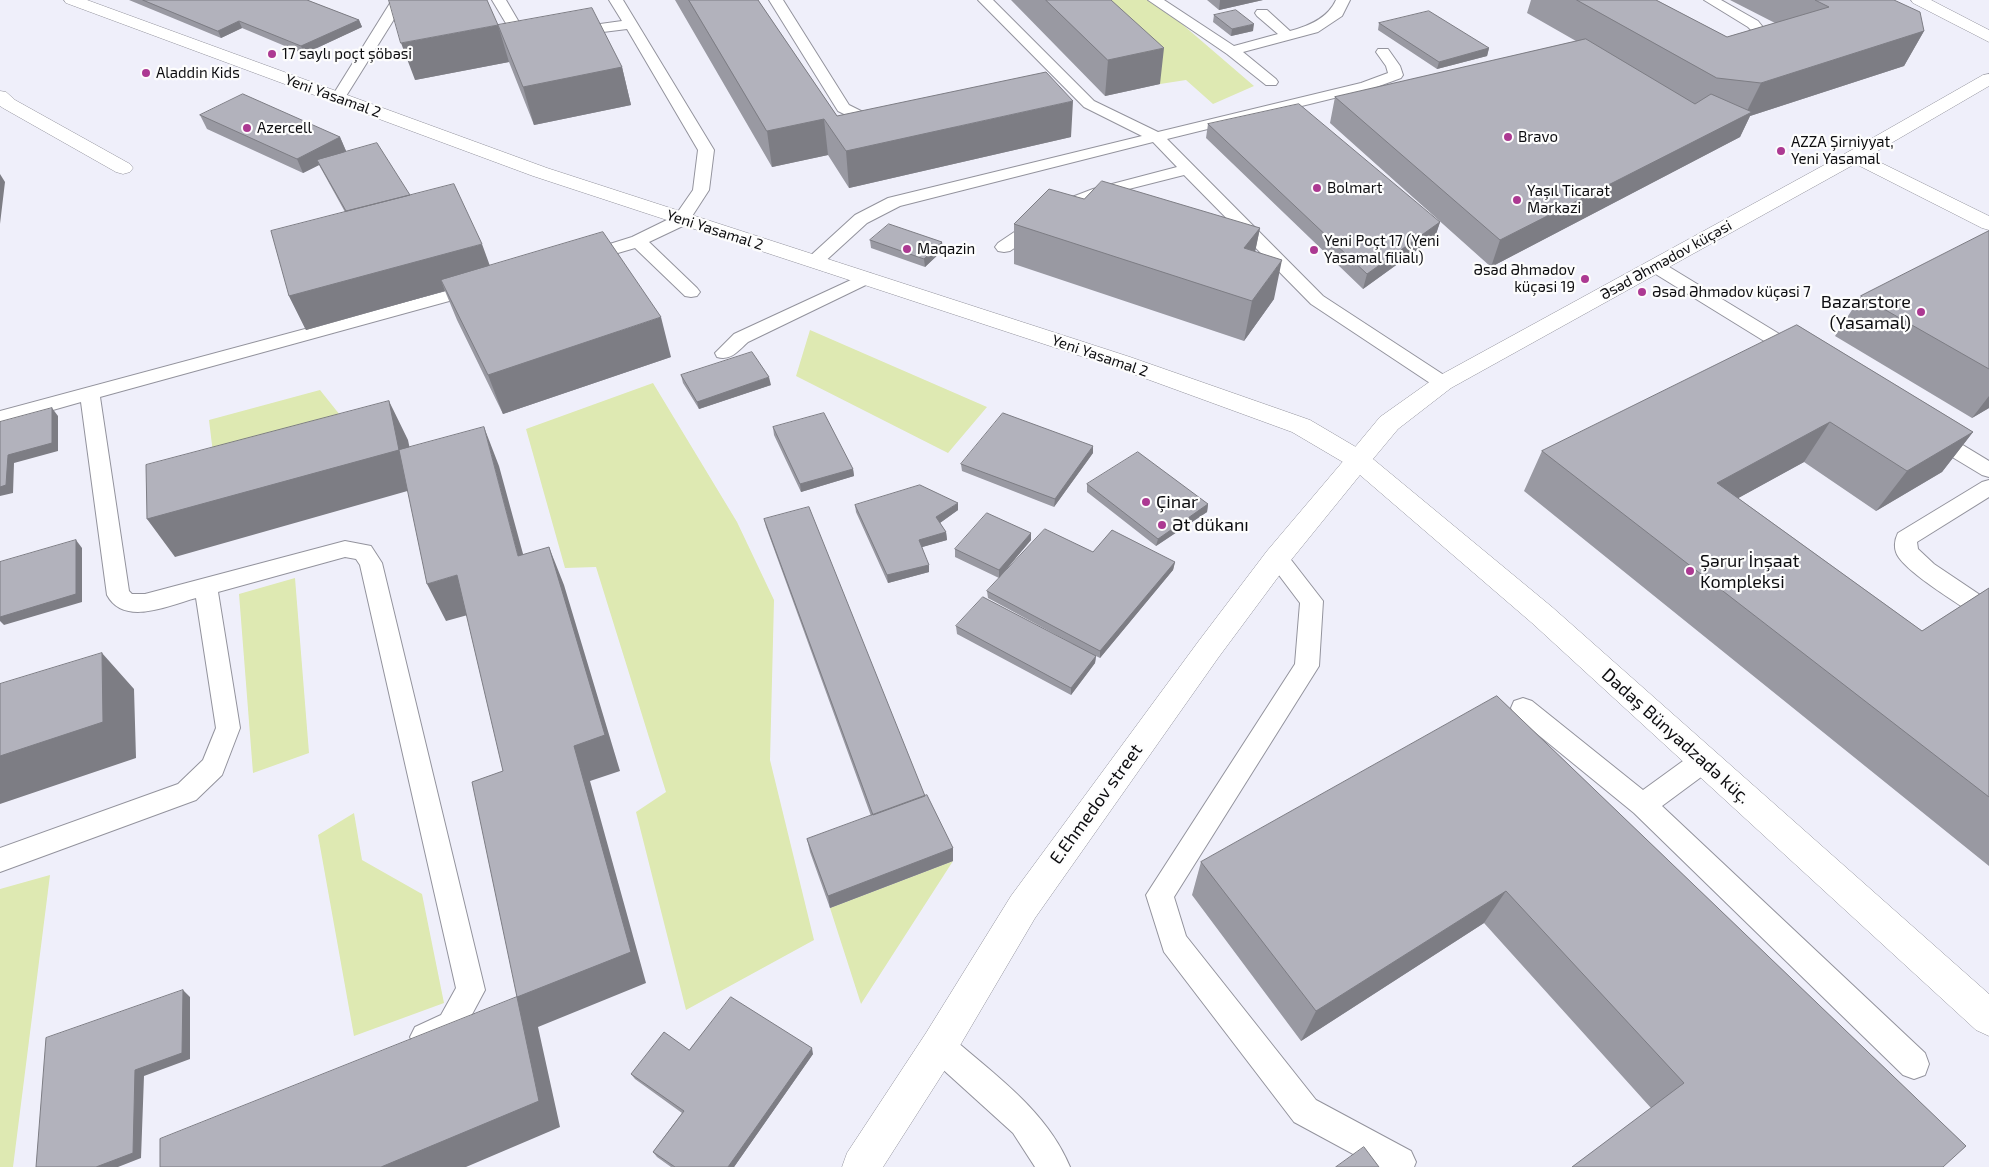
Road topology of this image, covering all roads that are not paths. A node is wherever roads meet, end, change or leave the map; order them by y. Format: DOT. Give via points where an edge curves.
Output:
graph roads {
  1 [pos="72,0"];
  2 [pos="499,0"];
  3 [pos="616,0"];
  4 [pos="776,0"];
  5 [pos="985,0"];
  6 [pos="1155,0"];
  7 [pos="1343,0"];
  8 [pos="1711,0"];
  9 [pos="1919,0"];
  10 [pos="415,2"];
  11 [pos="397,3"];
  12 [pos="1262,13"];
  13 [pos="630,24"];
  14 [pos="1288,36"];
  15 [pos="1989,37"];
  16 [pos="1720,45"];
  17 [pos="1232,51"];
  18 [pos="1383,52"];
  19 [pos="1989,79"];
  20 [pos="1064,81"];
  21 [pos="1270,82"];
  22 [pos="1045,85"];
  23 [pos="0,96"];
  24 [pos="338,98"];
  25 [pos="893,117"];
  26 [pos="1156,137"];
  27 [pos="1855,156"];
  28 [pos="122,168"];
  29 [pos="1187,169"];
  30 [pos="681,220"];
  31 [pos="1989,224"];
  32 [pos="638,241"];
  33 [pos="1004,247"];
  34 [pos="815,261"];
  35 [pos="568,263"];
  36 [pos="1655,266"];
  37 [pos="866,278"];
  38 [pos="492,284"];
  39 [pos="692,292"];
  40 [pos="724,353"];
  41 [pos="1814,363"];
  42 [pos="1443,383"];
  43 [pos="90,394"];
  44 [pos="0,418"];
  45 [pos="1914,424"];
  46 [pos="1357,459"];
  47 [pos="1989,470"];
  48 [pos="1989,487"];
  49 [pos="1277,558"];
  50 [pos="206,587"];
  51 [pos="1989,613"];
  52 [pos="1523,708"];
  53 [pos="1703,761"];
  54 [pos="1643,804"];
  55 [pos="0,860"];
  56 [pos="1989,1018"];
  57 [pos="405,1046"];
  58 [pos="939,1046"];
  59 [pos="1914,1064"];
  60 [pos="1400,1162"];
  61 [pos="861,1167"];
  62 [pos="1054,1167"];
  1 -- 24 [label="street, Yeni Yasamal 2"];
  2 -- 13 [label="lane" via="518,32 529,35 545,36"];
  3 -- 13 [label="lane"];
  4 -- 25 [label="lane" via="843,108 864,119"];
  5 -- 20 [label="lane"];
  6 -- 17 [label="lane"];
  7 -- 14 [label="lane" via="1337,13 1313,29"];
  8 -- 16 [label="lane" via="1753,24 1759,31 1755,36"];
  9 -- 15 [label="street"];
  10 -- 11 [label="lane"];
  11 -- 24 [label="lane"];
  12 -- 14 [label="lane"];
  13 -- 30 [label="lane" via="706,150 700,190"];
  14 -- 17 [label="lane"];
  17 -- 21 [label="lane"];
  18 -- 26 [label="lane" via="1396,75 1366,86"];
  19 -- 27 [label="street, Əsəd Əhmədov küçəsi"];
  20 -- 22 [label="lane"];
  20 -- 26 [label="lane" via="1089,104"];
  23 -- 28 [label="street"];
  24 -- 30 [label="street, Yeni Yasamal 2"];
  26 -- 29 [label="lane"];
  26 -- 34 [label="lane" via="894,202 861,218"];
  27 -- 31 [label="street"];
  27 -- 36 [label="street, Əsəd Əhmədov küçəsi"];
  29 -- 33 [label="lane" via="1099,192 1065,206"];
  29 -- 42 [label="lane" via="1317,300"];
  30 -- 32 [label="lane"];
  30 -- 34 [label="street, Yeni Yasamal 2"];
  32 -- 35 [label="lane"];
  32 -- 39 [label="lane"];
  34 -- 37 [label="street, Yeni Yasamal 2"];
  36 -- 41 [label="lane"];
  36 -- 42 [label="street, Əsəd Əhmədov küçəsi"];
  37 -- 40 [label="lane" via="742,338"];
  37 -- 46 [label="street, Yeni Yasamal 2" via="1122,362 1301,426"];
  38 -- 43 [label="lane"];
  42 -- 46 [label="street, Əsəd Əhmədov küçəsi" via="1389,423"];
  43 -- 44 [label="lane"];
  43 -- 50 [label="lane" via="118,595 127,602 145,603"];
  45 -- 47 [label="lane"];
  46 -- 49 [label="street, E.Ehmedov street"];
  46 -- 53 [label="street, Dadaş Bünyadzadə küç." via="1542,615"];
  48 -- 51 [label="lane" via="1906,539 1907,552 1926,570"];
  49 -- 58 [label="street, E.Ehmedov street" via="1023,907"];
  49 -- 60 [label="lane" via="1312,601 1307,666 1160,895 1174,943 1305,1110"];
  50 -- 55 [label="lane" via="228,728 213,767 187,792"];
  50 -- 57 [label="lane" via="345,549 363,552 371,562 471,990 451,1026"];
  52 -- 54 [label="lane"];
  53 -- 54 [label="lane"];
  53 -- 56 [label="street, Dadaş Bünyadzadə küç."];
  54 -- 59 [label="lane"];
  58 -- 61 [label="street, E.Ehmedov street"];
  58 -- 62 [label="lane" via="1024,1122"];
}
